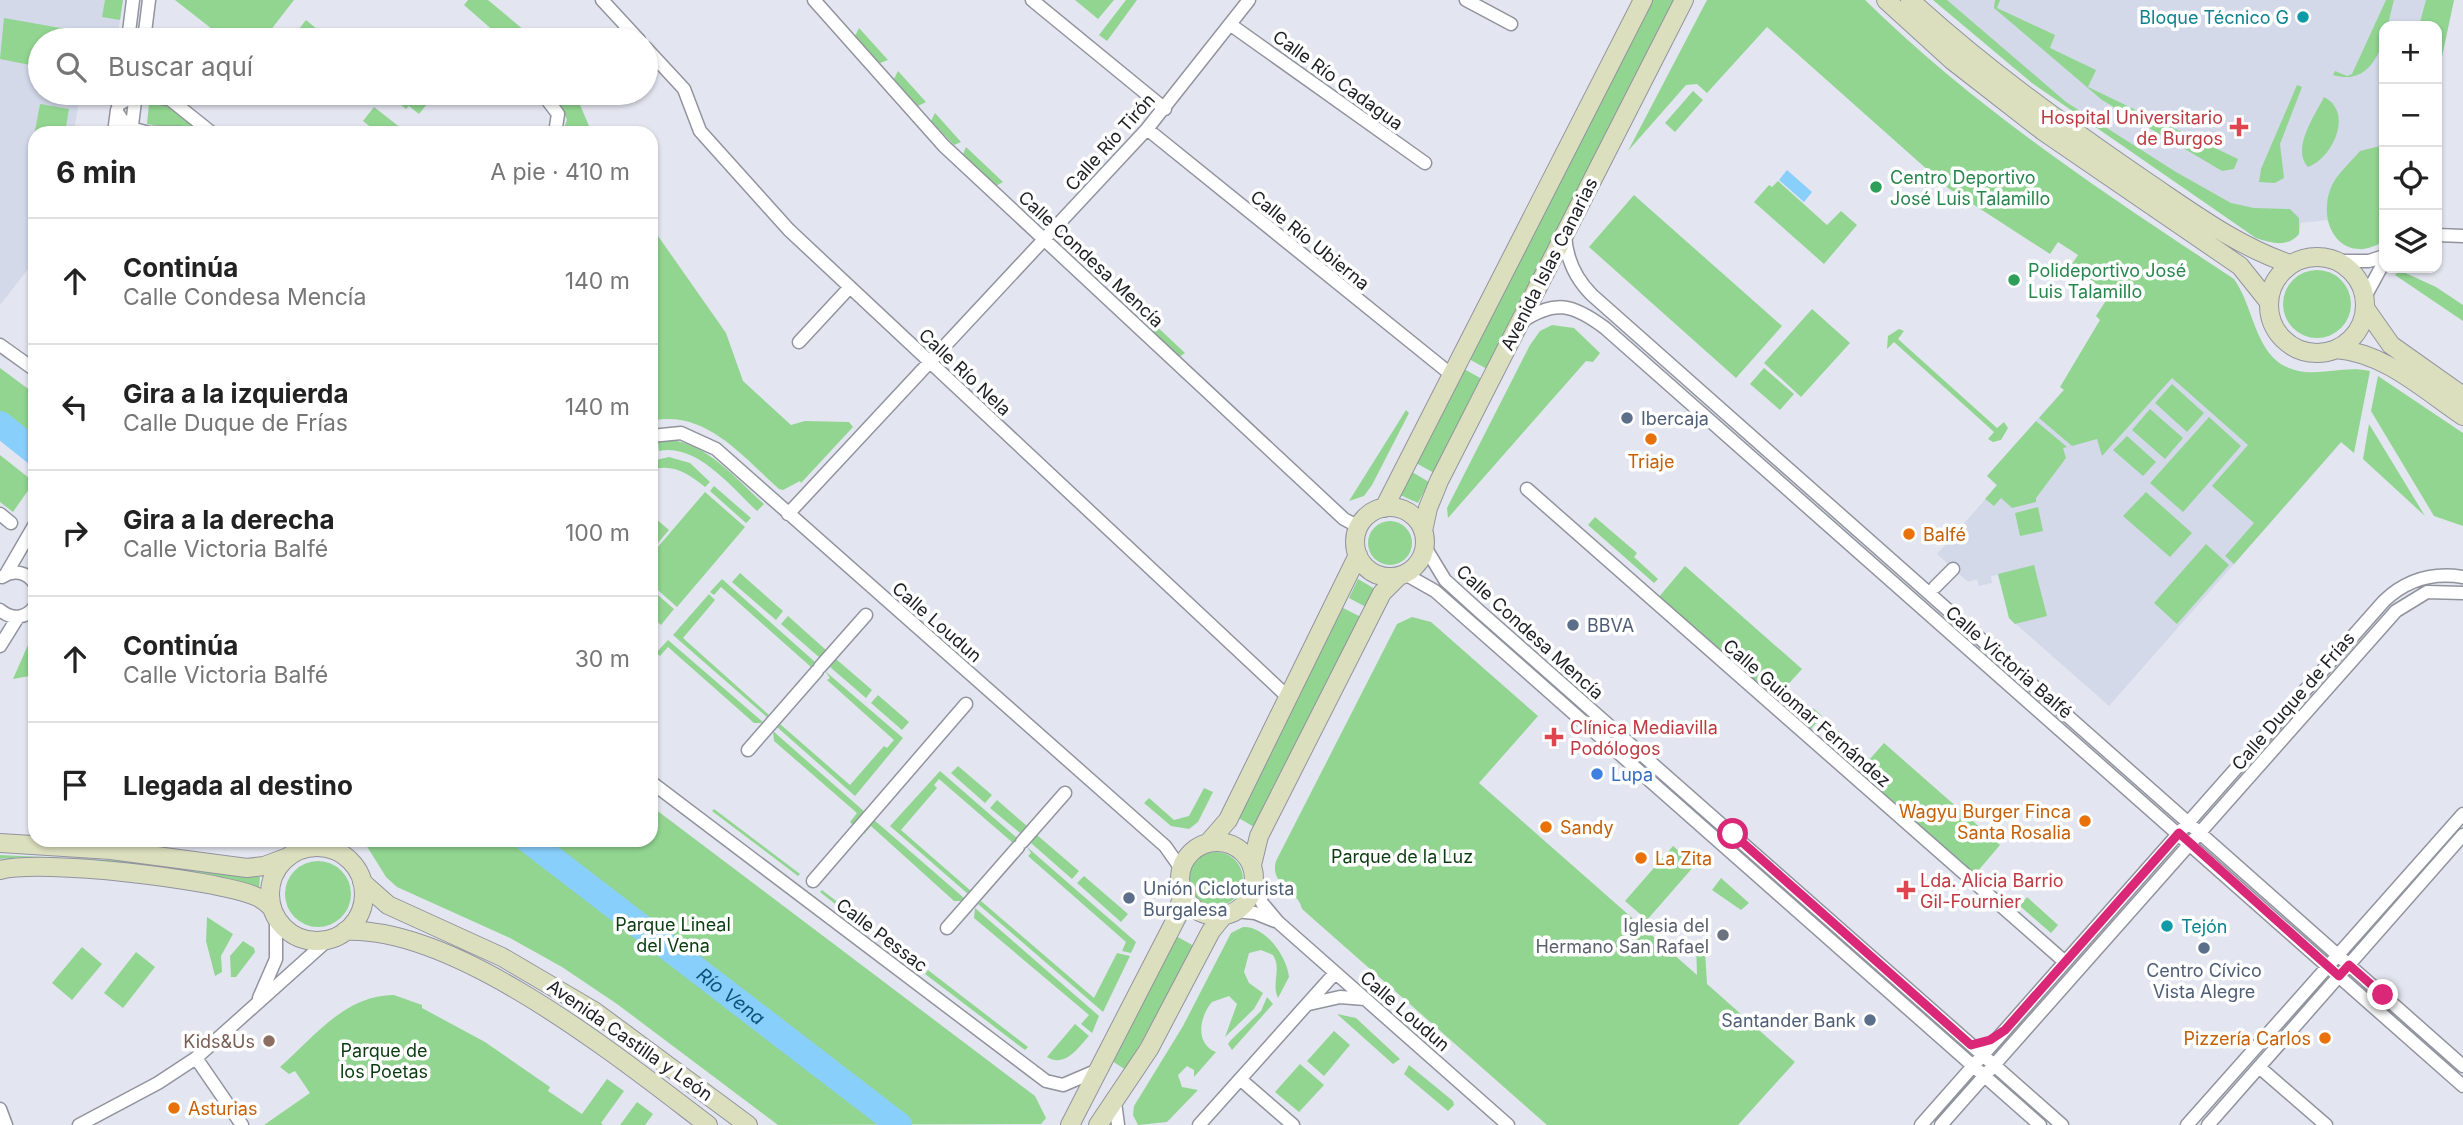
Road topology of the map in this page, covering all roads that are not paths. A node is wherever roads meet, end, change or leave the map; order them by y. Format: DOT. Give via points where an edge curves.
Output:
graph roads {
  1 [pos="133,0"];
  2 [pos="149,0"];
  3 [pos="602,0"];
  4 [pos="814,0"];
  5 [pos="1032,0"];
  6 [pos="1249,0"];
  7 [pos="1466,0"];
  8 [pos="1643,0"];
  9 [pos="1684,0"];
  10 [pos="1886,0"];
  11 [pos="1910,0"];
  12 [pos="1511,23"];
  13 [pos="1231,25"];
  14 [pos="130,28"];
  15 [pos="146,28"];
  16 [pos="628,28"];
  17 [pos="658,61"];
  18 [pos="118,105"];
  19 [pos="119,105"];
  20 [pos="134,105"];
  21 [pos="177,105"];
  22 [pos="551,105"];
  23 [pos="1165,109"];
  24 [pos="115,126"];
  25 [pos="129,126"];
  26 [pos="132,126"];
  27 [pos="203,126"];
  28 [pos="556,126"];
  29 [pos="1147,129"];
  30 [pos="1425,163"];
  31 [pos="1564,232"];
  32 [pos="2442,235"];
  33 [pos="2463,236"];
  34 [pos="1044,239"];
  35 [pos="2379,258"];
  36 [pos="2339,261"];
  37 [pos="2290,264"];
  38 [pos="2379,273"];
  39 [pos="850,288"];
  40 [pos="2268,301"];
  41 [pos="2365,302"];
  42 [pos="1518,324"];
  43 [pos="799,342"];
  44 [pos="0,345"];
  45 [pos="2336,349"];
  46 [pos="929,362"];
  47 [pos="28,365"];
  48 [pos="1452,376"];
  49 [pos="2463,396"];
  50 [pos="2463,416"];
  51 [pos="658,435"];
  52 [pos="1527,489"];
  53 [pos="1384,508"];
  54 [pos="0,514"];
  55 [pos="788,514"];
  56 [pos="11,523"];
  57 [pos="1359,527"];
  58 [pos="28,535"];
  59 [pos="1424,539"];
  60 [pos="1359,555"];
  61 [pos="1952,569"];
  62 [pos="1402,575"];
  63 [pos="2,576"];
  64 [pos="28,577"];
  65 [pos="2462,577"];
  66 [pos="1936,587"];
  67 [pos="2460,592"];
  68 [pos="0,610"];
  69 [pos="866,615"];
  70 [pos="25,617"];
  71 [pos="0,646"];
  72 [pos="1289,698"];
  73 [pos="966,704"];
  74 [pos="748,750"];
  75 [pos="658,787"];
  76 [pos="1065,793"];
  77 [pos="2207,801"];
  78 [pos="2177,813"];
  79 [pos="2463,814"];
  80 [pos="2188,822"];
  81 [pos="2179,833"];
  82 [pos="2200,833"];
  83 [pos="2463,835"];
  84 [pos="0,843"];
  85 [pos="1208,843"];
  86 [pos="28,845"];
  87 [pos="63,847"];
  88 [pos="322,847"];
  89 [pos="336,847"];
  90 [pos="2195,848"];
  91 [pos="295,849"];
  92 [pos="0,870"];
  93 [pos="1182,870"];
  94 [pos="1253,872"];
  95 [pos="813,881"];
  96 [pos="362,882"];
  97 [pos="1183,891"];
  98 [pos="274,913"];
  99 [pos="1229,913"];
  100 [pos="1278,922"];
  101 [pos="947,928"];
  102 [pos="337,935"];
  103 [pos="2333,951"];
  104 [pos="2065,962"];
  105 [pos="2349,965"];
  106 [pos="2328,966"];
  107 [pos="1335,973"];
  108 [pos="2339,976"];
  109 [pos="2350,985"];
  110 [pos="2325,992"];
  111 [pos="1366,999"];
  112 [pos="1305,1006"];
  113 [pos="252,1010"];
  114 [pos="2005,1030"];
  115 [pos="1971,1045"];
  116 [pos="1982,1055"];
  117 [pos="196,1058"];
  118 [pos="1994,1065"];
  119 [pos="1972,1066"];
  120 [pos="2463,1066"];
  121 [pos="2259,1067"];
  122 [pos="1099,1070"];
  123 [pos="1984,1076"];
  124 [pos="1240,1079"];
  125 [pos="1995,1086"];
  126 [pos="2463,1086"];
  127 [pos="1967,1096"];
  128 [pos="1115,1100"];
  129 [pos="0,1109"];
  130 [pos="6,1125"];
  131 [pos="79,1125"];
  132 [pos="242,1125"];
  133 [pos="708,1125"];
  134 [pos="748,1125"];
  135 [pos="1070,1125"];
  136 [pos="1098,1125"];
  137 [pos="1118,1125"];
  138 [pos="1199,1125"];
  139 [pos="1293,1125"];
  140 [pos="1508,1125"];
  141 [pos="1920,1125"];
  142 [pos="1941,1125"];
  143 [pos="2039,1125"];
  144 [pos="2062,1125"];
  145 [pos="2187,1125"];
  146 [pos="2208,1125"];
  147 [pos="2326,1125"];
  1 -- 14 [label="street"];
  2 -- 15 [label="street"];
  3 -- 16 [label="street"];
  4 -- 34 [label="street, Calle Condesa Mencía" via="944,146"];
  5 -- 23 [label="street"];
  6 -- 13 [label="street, Calle Río Tirón"];
  7 -- 12 [label="street"];
  8 -- 48 [label="main road, Avenida Islas Canarias"];
  9 -- 31 [label="main road, Avenida Islas Canarias"];
  10 -- 40 [label="main road" via="1953,61 2043,131 2240,265"];
  11 -- 37 [label="main road" via="2046,113 2217,228 2260,254"];
  13 -- 23 [label="street, Calle Río Tirón"];
  13 -- 30 [label="street, Calle Río Cadagua"];
  17 -- 39 [label="street, Calle Río Nela" via="684,89 700,131 789,230"];
  18 -- 24 [label="street"];
  19 -- 25 [label="street"];
  20 -- 26 [label="street"];
  21 -- 27 [label="street"];
  22 -- 28 [label="street" via="558,114"];
  23 -- 29 [label="street, Calle Río Tirón"];
  29 -- 34 [label="street, Calle Río Tirón"];
  29 -- 48 [label="street, Calle Río Ubierna"];
  31 -- 42 [label="main road, Avenida Islas Canarias"];
  31 -- 78 [label="street, Calle Victoria Balfé" via="1573,268 1592,295"];
  32 -- 33 [label="street"];
  34 -- 46 [label="street, Calle Río Tirón"];
  34 -- 57 [label="street, Calle Condesa Mencía" via="1251,435 1344,519"];
  35 -- 36 [label="street"];
  36 -- 37 [label="main road" via="2316,256"];
  36 -- 41 [label="main road" via="2356,275"];
  37 -- 40 [label="main road" via="2275,280"];
  38 -- 41 [label="street"];
  39 -- 43 [label="street"];
  39 -- 46 [label="street, Calle Río Nela"];
  40 -- 45 [label="main road" via="2274,328 2293,347 2314,353"];
  41 -- 45 [label="main road" via="2357,333"];
  41 -- 49 [label="main road" via="2391,345"];
  42 -- 59 [label="main road, Avenida Islas Canarias" via="1439,481 1428,508"];
  42 -- 81 [label="street, Calle Victoria Balfé" via="1545,308 1560,306 1580,311 1605,328"];
  44 -- 47 [label="street"];
  45 -- 50 [label="main road" via="2381,360"];
  46 -- 55 [label="street, Calle Río Tirón"];
  46 -- 72 [label="street, Calle Río Nela"];
  48 -- 53 [label="main road, Avenida Islas Canarias"];
  51 -- 55 [label="street, Calle Loudun" via="681,433 705,442"];
  52 -- 104 [label="street, Calle Guiomar Fernández"];
  53 -- 57 [label="main road"];
  53 -- 59 [label="main road" via="1408,512"];
  54 -- 56 [label="street"];
  55 -- 93 [label="street, Calle Loudun" via="1165,846"];
  57 -- 60 [label="main road"];
  58 -- 63 [label="street"];
  59 -- 62 [label="main road" via="1419,562"];
  59 -- 115 [label="street, Calle Condesa Mencía" via="1445,580"];
  60 -- 62 [label="main road" via="1376,574"];
  60 -- 72 [label="main road"];
  61 -- 66 [label="street"];
  62 -- 94 [label="main road" via="1382,593 1259,836"];
  62 -- 119 [label="street, Calle Condesa Mencía" via="1436,591"];
  63 -- 64 [label="street" via="23,573"];
  65 -- 77 [label="street, Calle Duque de Frías" via="2425,578 2392,594"];
  67 -- 82 [label="street, Calle Duque de Frías" via="2427,592 2396,611"];
  68 -- 70 [label="street"];
  69 -- 74 [label="street"];
  70 -- 71 [label="street"];
  72 -- 85 [label="main road" via="1223,829"];
  73 -- 95 [label="street"];
  75 -- 122 [label="street, Calle Pessac" via="1046,1081 1063,1085"];
  76 -- 101 [label="street"];
  77 -- 78 [label="street, Calle Duque de Frías"];
  77 -- 80 [label="street, Calle Duque de Frías"];
  78 -- 80 [label="street, Calle Victoria Balfé"];
  79 -- 103 [label="street" via="2355,935"];
  80 -- 81 [label="street, Calle Duque de Frías"];
  80 -- 82 [label="street, Calle Victoria Balfé"];
  81 -- 90 [label="street, Calle Victoria Balfé"];
  81 -- 104 [label="street, Calle Duque de Frías"];
  82 -- 90 [label="street, Calle Duque de Frías"];
  82 -- 103 [label="street, Calle Victoria Balfé"];
  83 -- 105 [label="street"];
  84 -- 86 [label="main road"];
  85 -- 93 [label="main road" via="1191,853"];
  85 -- 94 [label="main road" via="1234,846"];
  87 -- 91 [label="main road" via="247,868 264,866"];
  88 -- 91 [label="main road"];
  89 -- 96 [label="main road"];
  90 -- 106 [label="street, Calle Victoria Balfé"];
  90 -- 118 [label="street, Calle Duque de Frías" via="2171,865"];
  91 -- 98 [label="main road" via="274,874 270,897"];
  92 -- 98 [label="main road" via="62,869 165,879 245,892 259,897"];
  93 -- 97 [label="main road"];
  94 -- 99 [label="main road" via="1251,894"];
  94 -- 100 [label="street, Calle Loudun" via="1262,903"];
  96 -- 102 [label="main road" via="361,909"];
  96 -- 134 [label="main road, Avenida Castilla y León" via="388,905 502,957 594,1011"];
  97 -- 99 [label="main road" via="1195,908 1213,916"];
  97 -- 122 [label="main road" via="1177,917"];
  98 -- 102 [label="main road" via="299,937"];
  98 -- 113 [label="street" via="271,977"];
  99 -- 100 [label="street, Calle Loudun" via="1255,913"];
  99 -- 128 [label="main road" via="1207,937 1149,1049"];
  100 -- 107 [label="street, Calle Loudun"];
  102 -- 113 [label="street"];
  102 -- 133 [label="main road, Avenida Castilla y León" via="365,930 398,937 495,978 617,1056"];
  103 -- 105 [label="street, Calle Victoria Balfé"];
  103 -- 106 [label="street"];
  104 -- 114 [label="street, Calle Duque de Frías"];
  105 -- 108 [label="street"];
  105 -- 120 [label="street, Calle Victoria Balfé"];
  106 -- 108 [label="street, Calle Victoria Balfé"];
  106 -- 145 [label="street"];
  107 -- 111 [label="street, Calle Loudun"];
  107 -- 112 [label="street"];
  108 -- 109 [label="street, Calle Victoria Balfé"];
  108 -- 110 [label="street"];
  109 -- 110 [label="street"];
  109 -- 126 [label="street, Calle Victoria Balfé"];
  110 -- 121 [label="street"];
  111 -- 112 [label="street" via="1327,998"];
  111 -- 140 [label="street, Calle Loudun"];
  112 -- 124 [label="street"];
  113 -- 117 [label="street"];
  114 -- 115 [label="street, Calle Duque de Frías"];
  114 -- 116 [label="street, Calle Duque de Frías"];
  115 -- 116 [label="street, Calle Condesa Mencía"];
  116 -- 118 [label="street, Calle Condesa Mencía"];
  116 -- 119 [label="street, Calle Duque de Frías"];
  117 -- 131 [label="street"];
  117 -- 132 [label="street"];
  118 -- 123 [label="street, Calle Duque de Frías"];
  118 -- 144 [label="street, Calle Condesa Mencía"];
  119 -- 123 [label="street, Calle Condesa Mencía"];
  119 -- 141 [label="street, Calle Duque de Frías"];
  121 -- 146 [label="street"];
  121 -- 147 [label="street"];
  122 -- 135 [label="main road"];
  123 -- 125 [label="street, Calle Condesa Mencía"];
  123 -- 127 [label="street, Calle Duque de Frías"];
  124 -- 138 [label="street"];
  124 -- 139 [label="street"];
  125 -- 127 [label="street, Calle Duque de Frías"];
  125 -- 143 [label="street, Calle Condesa Mencía"];
  127 -- 142 [label="street, Calle Duque de Frías"];
  128 -- 136 [label="main road"];
  128 -- 137 [label="street"];
  129 -- 130 [label="street"];
}
